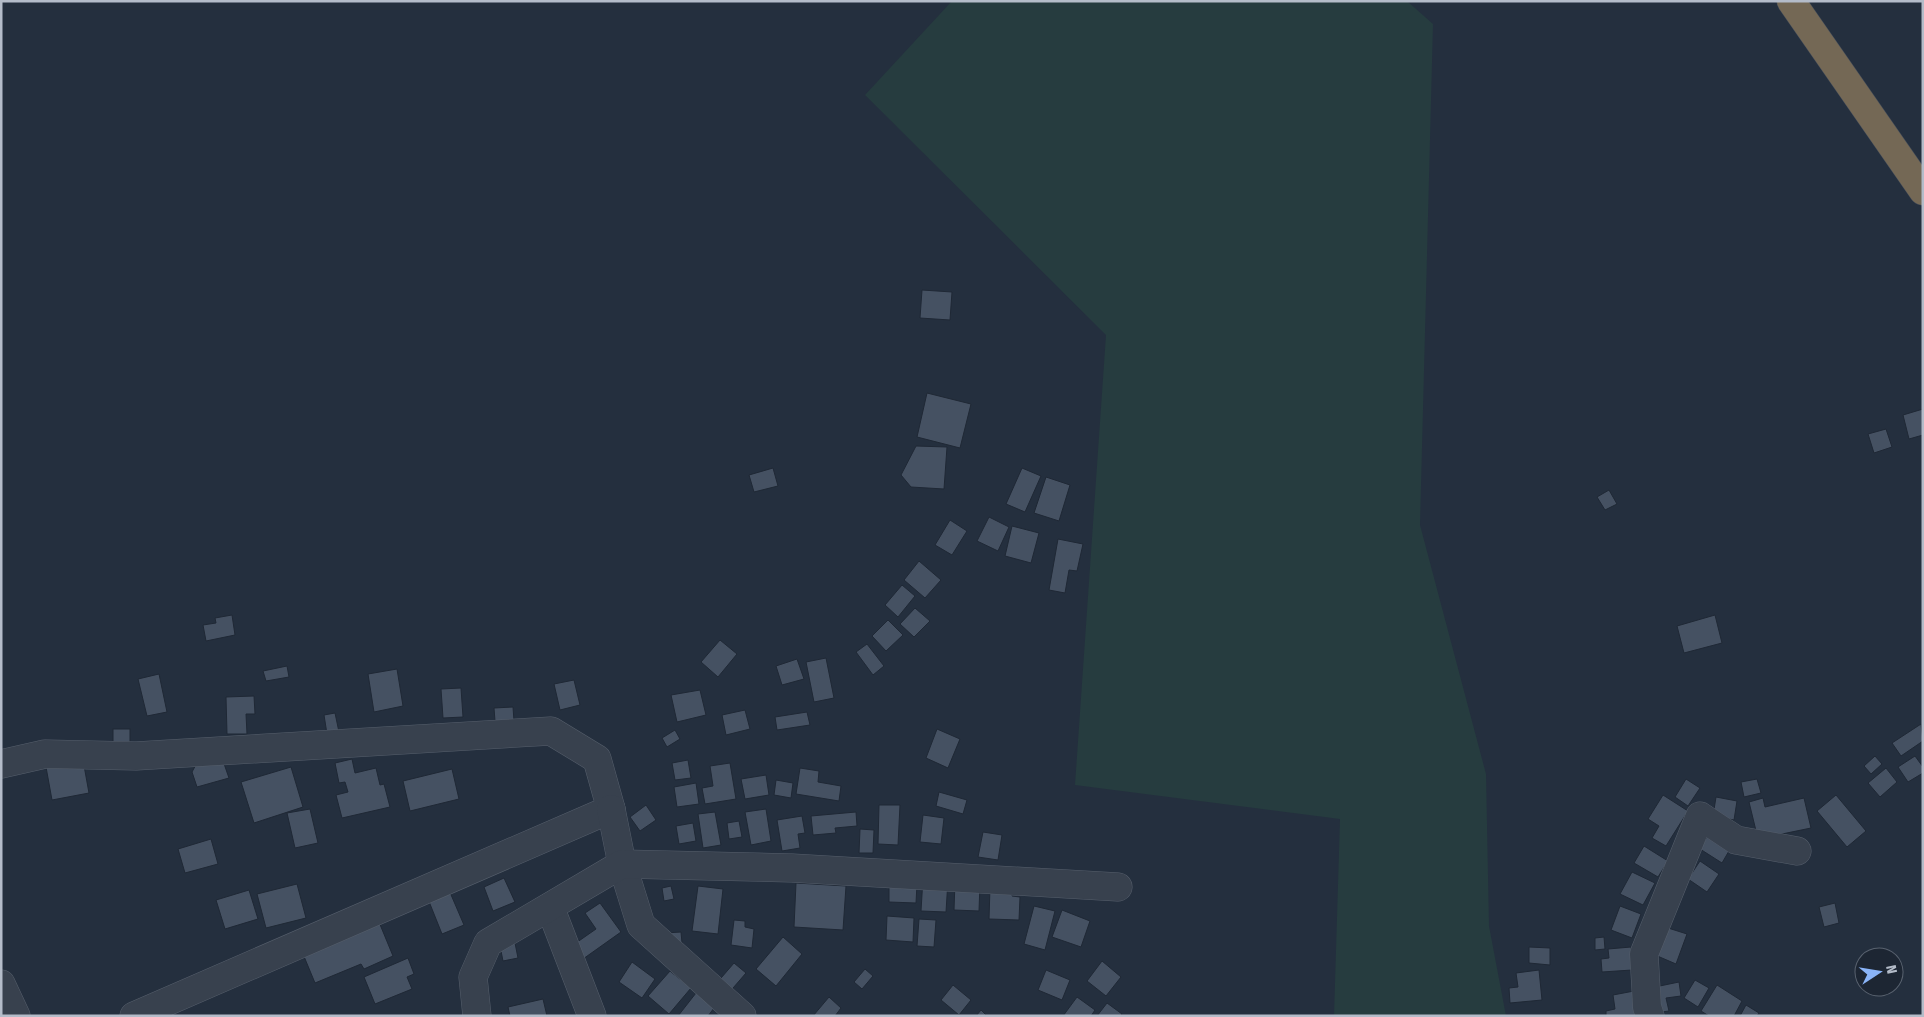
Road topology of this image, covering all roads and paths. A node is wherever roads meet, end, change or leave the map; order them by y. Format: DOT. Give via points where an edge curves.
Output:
graph roads {
  1 [pos="1800,5"];
  2 [pos="1923,191"];
  3 [pos="1,764"];
  4 [pos="610,810"];
  5 [pos="1797,851"];
  6 [pos="622,864"];
  7 [pos="1118,887"];
  8 [pos="550,907"];
  9 [pos="1,984"];
  10 [pos="594,1013"];
  11 [pos="16,1016"];
  12 [pos="134,1016"];
  13 [pos="477,1016"];
  14 [pos="742,1016"];
  15 [pos="1650,1016"];
  1 -- 2 [label="highway"];
  3 -- 4 [label="street" via="45,754 136,756 551,731 597,759"];
  4 -- 6 [label="street"];
  4 -- 12 [label="street"];
  5 -- 15 [label="street" via="1736,840 1700,816 1644,954"];
  6 -- 7 [label="street" via="792,868"];
  6 -- 8 [label="street"];
  6 -- 14 [label="street" via="641,925"];
  8 -- 10 [label="street"];
  8 -- 13 [label="street" via="488,943 473,977"];
  9 -- 11 [label="street"];
}
